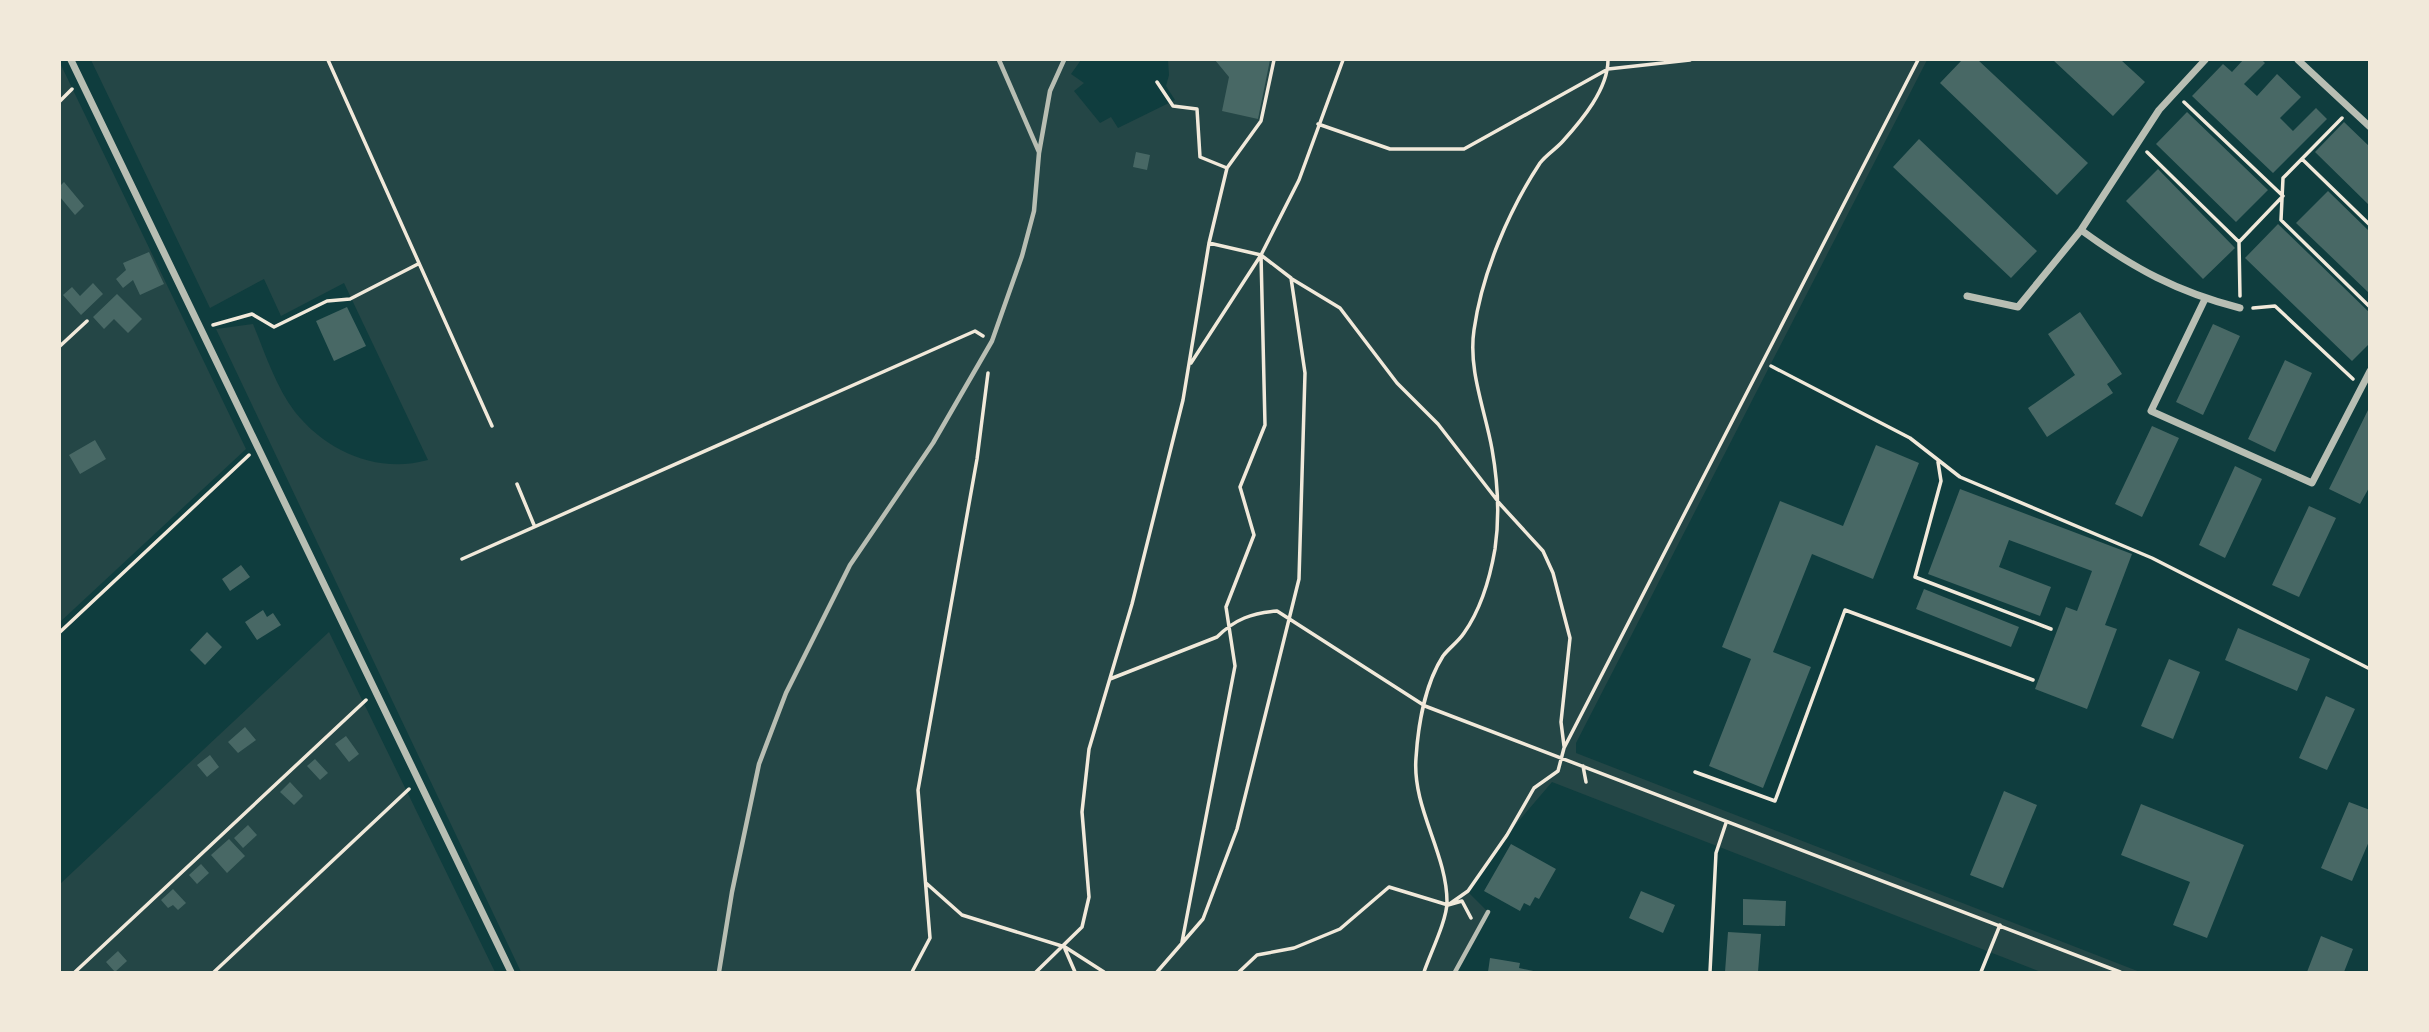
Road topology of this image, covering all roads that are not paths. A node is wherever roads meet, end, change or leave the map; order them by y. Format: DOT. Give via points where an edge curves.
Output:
graph roads {
  1 [pos="71,60"];
  2 [pos="999,60"];
  3 [pos="1065,60"];
  4 [pos="2205,60"];
  5 [pos="2298,60"];
  6 [pos="2370,127"];
  7 [pos="1039,153"];
  8 [pos="2081,230"];
  9 [pos="1967,296"];
  10 [pos="2205,299"];
  11 [pos="2240,308"];
  12 [pos="2370,371"];
  13 [pos="1488,912"];
  14 [pos="511,972"];
  15 [pos="719,972"];
  16 [pos="1455,972"];
  1 -- 14 [label="street"];
  2 -- 7 [label="lane"];
  3 -- 7 [label="lane" via="1050,91"];
  4 -- 8 [label="street" via="2174,93"];
  5 -- 6 [label="street"];
  7 -- 15 [label="lane" via="1031,223 992,341 933,443 850,565 786,693 759,764"];
  8 -- 9 [label="street" via="2018,307"];
  8 -- 10 [label="street" via="2123,261"];
  10 -- 11 [label="street"];
  10 -- 12 [label="street" via="2151,411 2312,483"];
  13 -- 16 [label="lane"];
}
